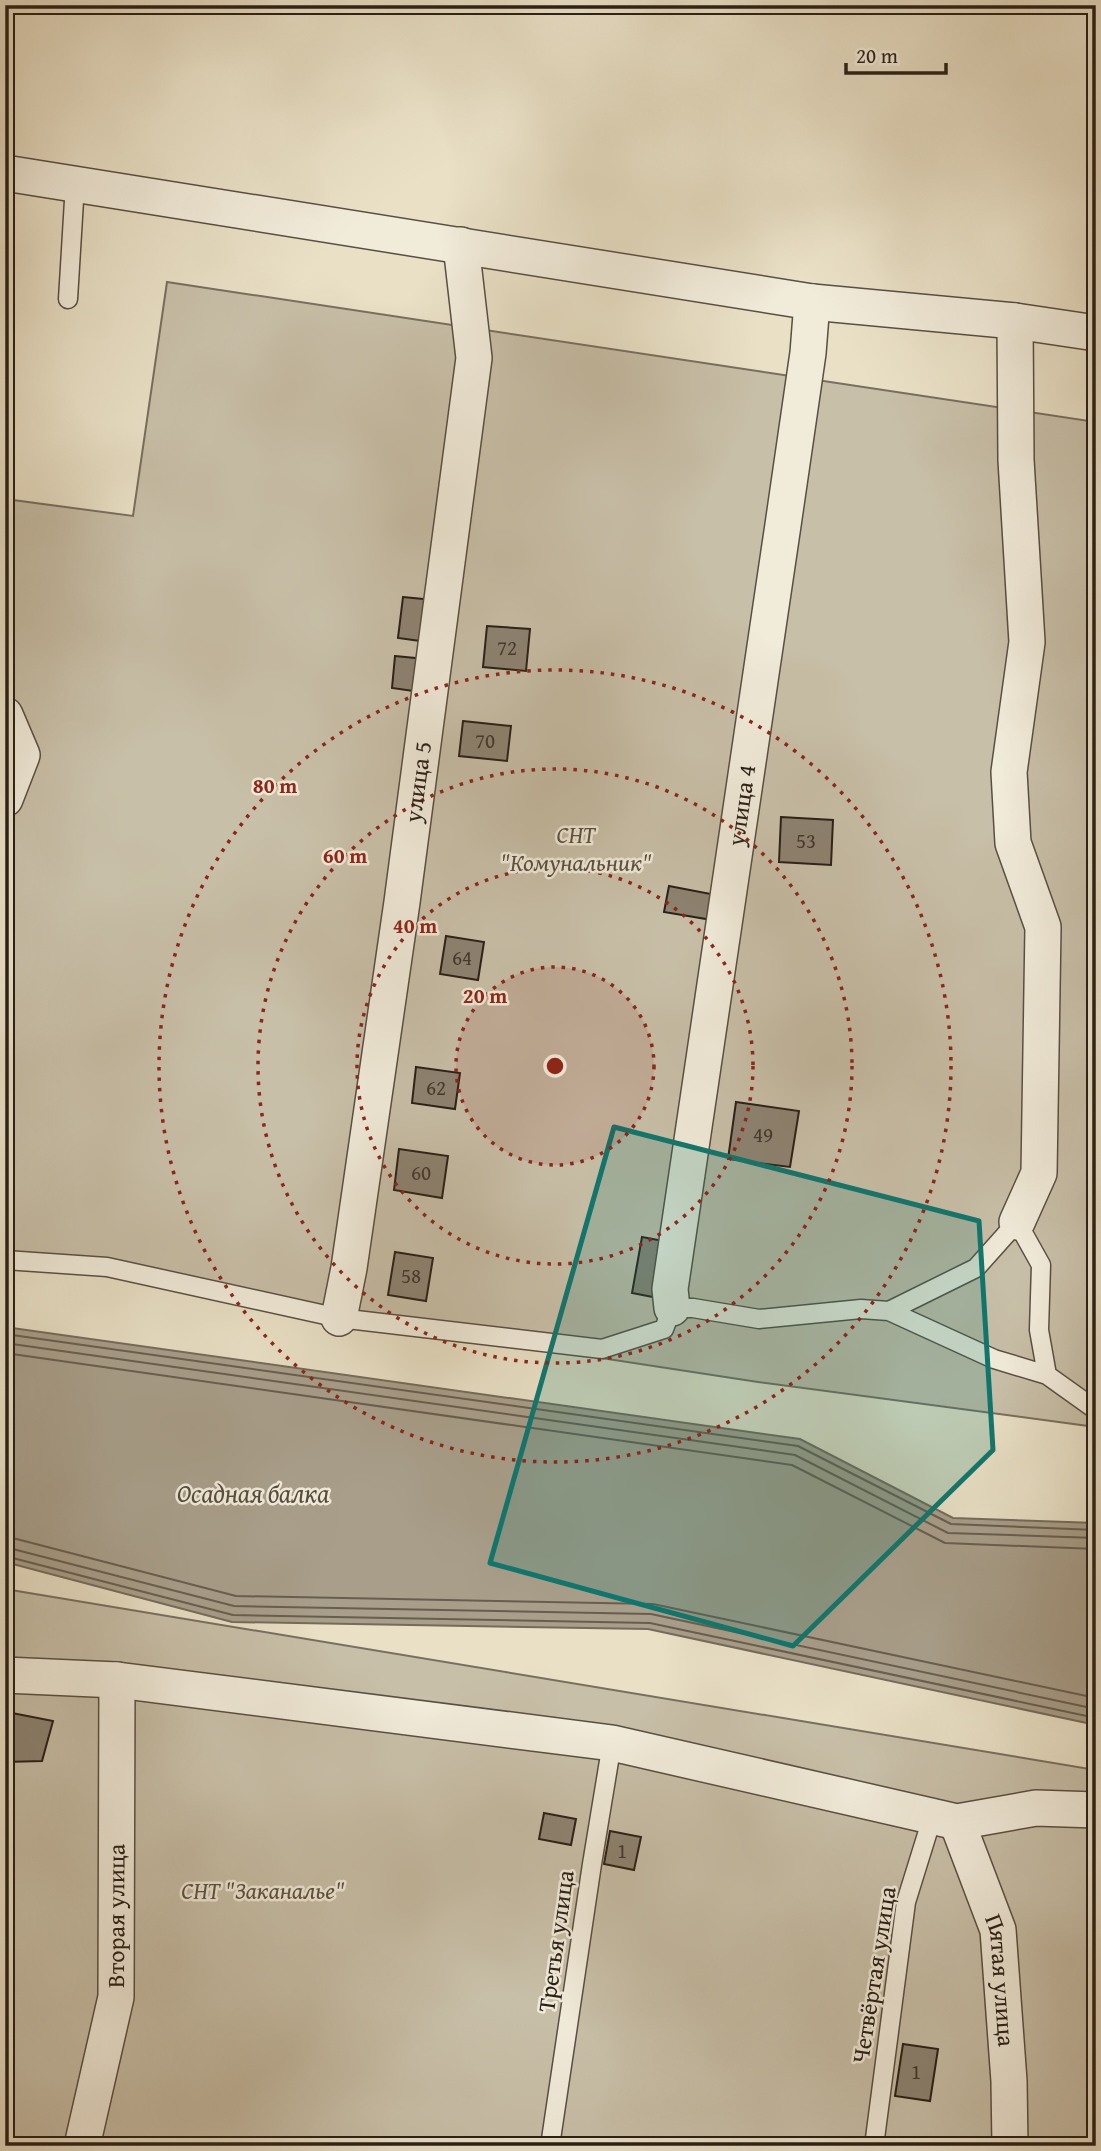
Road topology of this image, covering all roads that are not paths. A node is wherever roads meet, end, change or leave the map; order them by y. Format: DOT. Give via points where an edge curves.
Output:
graph roads {
  1 [pos="5,173"];
  2 [pos="75,184"];
  3 [pos="461,245"];
  4 [pos="68,299"];
  5 [pos="812,302"];
  6 [pos="1015,321"];
  7 [pos="1096,333"];
  8 [pos="5,715"];
  9 [pos="5,799"];
  10 [pos="1017,1222"];
  11 [pos="5,1260"];
  12 [pos="672,1308"];
  13 [pos="889,1311"];
  14 [pos="339,1318"];
  15 [pos="1046,1375"];
  16 [pos="1096,1410"];
  17 [pos="5,1675"];
  18 [pos="117,1680"];
  19 [pos="612,1743"];
  20 [pos="1096,1810"];
  21 [pos="945,1819"];
  22 [pos="82,2146"];
  23 [pos="550,2146"];
  24 [pos="874,2146"];
  25 [pos="1010,2146"];
  1 -- 2 [label="street"];
  2 -- 3 [label="street"];
  2 -- 4 [label="lane"];
  3 -- 5 [label="street"];
  3 -- 14 [label="street, улица 5" via="474,358 406,875"];
  5 -- 6 [label="street"];
  5 -- 12 [label="street, улица 4" via="670,1289"];
  6 -- 7 [label="street"];
  6 -- 10 [label="street" via="1016,460 1027,642 1009,772 1013,843 1043,927 1039,1173"];
  8 -- 9 [label="street" via="22,755"];
  10 -- 13 [label="lane" via="976,1268"];
  10 -- 15 [label="lane" via="1041,1265 1039,1330"];
  11 -- 14 [label="lane" via="107,1267"];
  12 -- 13 [label="lane" via="759,1319 861,1309"];
  12 -- 14 [label="lane" via="664,1329 602,1349"];
  13 -- 15 [label="lane" via="995,1359"];
  15 -- 16 [label="lane"];
  17 -- 18 [label="street"];
  18 -- 19 [label="street"];
  18 -- 22 [label="street, Вторая улица" via="116,1997"];
  19 -- 21 [label="street"];
  19 -- 23 [label="lane, Третья улица"];
  20 -- 21 [label="street" via="1036,1808"];
  21 -- 24 [label="lane, Четвёртая улица" via="906,1902"];
  21 -- 25 [label="street, Пятая улица" via="998,1930"];
}
